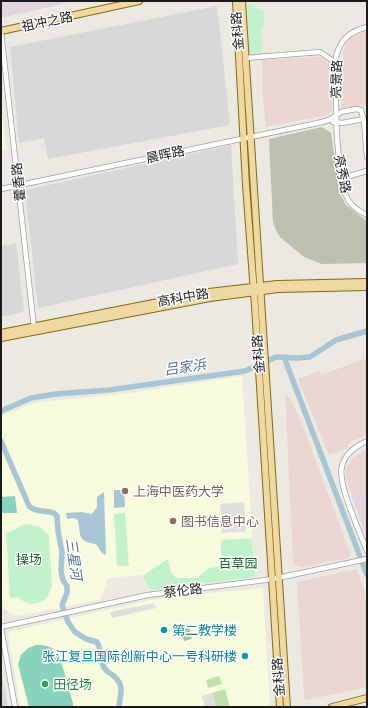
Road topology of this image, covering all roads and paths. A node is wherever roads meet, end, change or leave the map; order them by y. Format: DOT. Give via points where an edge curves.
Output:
graph roads {
  1 [pos="139,1"];
  2 [pos="236,1"];
  3 [pos="242,1"];
  4 [pos="118,2"];
  5 [pos="1,27"];
  6 [pos="367,27"];
  7 [pos="1,31"];
  8 [pos="246,58"];
  9 [pos="336,63"];
  10 [pos="335,114"];
  11 [pos="364,119"];
  12 [pos="329,120"];
  13 [pos="335,123"];
  14 [pos="247,137"];
  15 [pos="367,157"];
  16 [pos="367,171"];
  17 [pos="342,178"];
  18 [pos="18,185"];
  19 [pos="1,189"];
  20 [pos="367,215"];
  21 [pos="367,282"];
  22 [pos="367,287"];
  23 [pos="257,289"];
  24 [pos="34,329"];
  25 [pos="1,333"];
  26 [pos="1,338"];
  27 [pos="367,441"];
  28 [pos="367,551"];
  29 [pos="367,559"];
  30 [pos="276,580"];
  31 [pos="1,623"];
  32 [pos="1,627"];
  33 [pos="367,698"];
  34 [pos="367,702"];
  35 [pos="15,707"];
  36 [pos="280,707"];
  37 [pos="287,707"];
  38 [pos="332,707"];
  39 [pos="347,707"];
  1 -- 4 [label="main road, 祖冲之路"];
  2 -- 14 [label="main road, 金科路"];
  3 -- 8 [label="main road, 金科路"];
  4 -- 5 [label="main road, 祖冲之路"];
  4 -- 7 [label="main road, 祖冲之路"];
  6 -- 9 [label="street, 亮景路" via="353,32 344,39 337,52"];
  7 -- 18 [label="street, 藿香路"];
  8 -- 9 [label="street" via="320,52"];
  8 -- 14 [label="main road, 金科路"];
  9 -- 10 [label="street, 亮景路"];
  10 -- 11 [label="street" via="359,109"];
  10 -- 12 [label="street"];
  10 -- 13 [label="street, 亮景路"];
  11 -- 13 [label="street"];
  11 -- 15 [label="street"];
  12 -- 13 [label="street"];
  12 -- 14 [label="street, 晨晖路"];
  13 -- 17 [label="street, 亮秀路"];
  14 -- 18 [label="street, 晨晖路"];
  14 -- 23 [label="main road, 金科路"];
  16 -- 17 [label="street"];
  17 -- 20 [label="street, 亮秀路" via="348,200"];
  18 -- 19 [label="street, 晨晖路"];
  18 -- 24 [label="street, 藿香路"];
  21 -- 23 [label="main road, 高科中路" via="293,283"];
  22 -- 23 [label="main road, 高科中路"];
  23 -- 24 [label="main road, 高科中路"];
  23 -- 30 [label="main road, 金科路"];
  24 -- 25 [label="main road, 高科中路"];
  24 -- 26 [label="main road, 高科中路"];
  27 -- 28 [label="street" via="349,453 344,460 341,473 344,492"];
  29 -- 30 [label="street, 蔡伦路"];
  30 -- 32 [label="street, 蔡伦路" via="157,593"];
  30 -- 36 [label="main road, 金科路" via="275,631"];
  30 -- 37 [label="main road, 金科路"];
  31 -- 32 [label="street"];
  32 -- 35 [label="street"];
  33 -- 38 [label="main road"];
  34 -- 39 [label="main road"];
}
